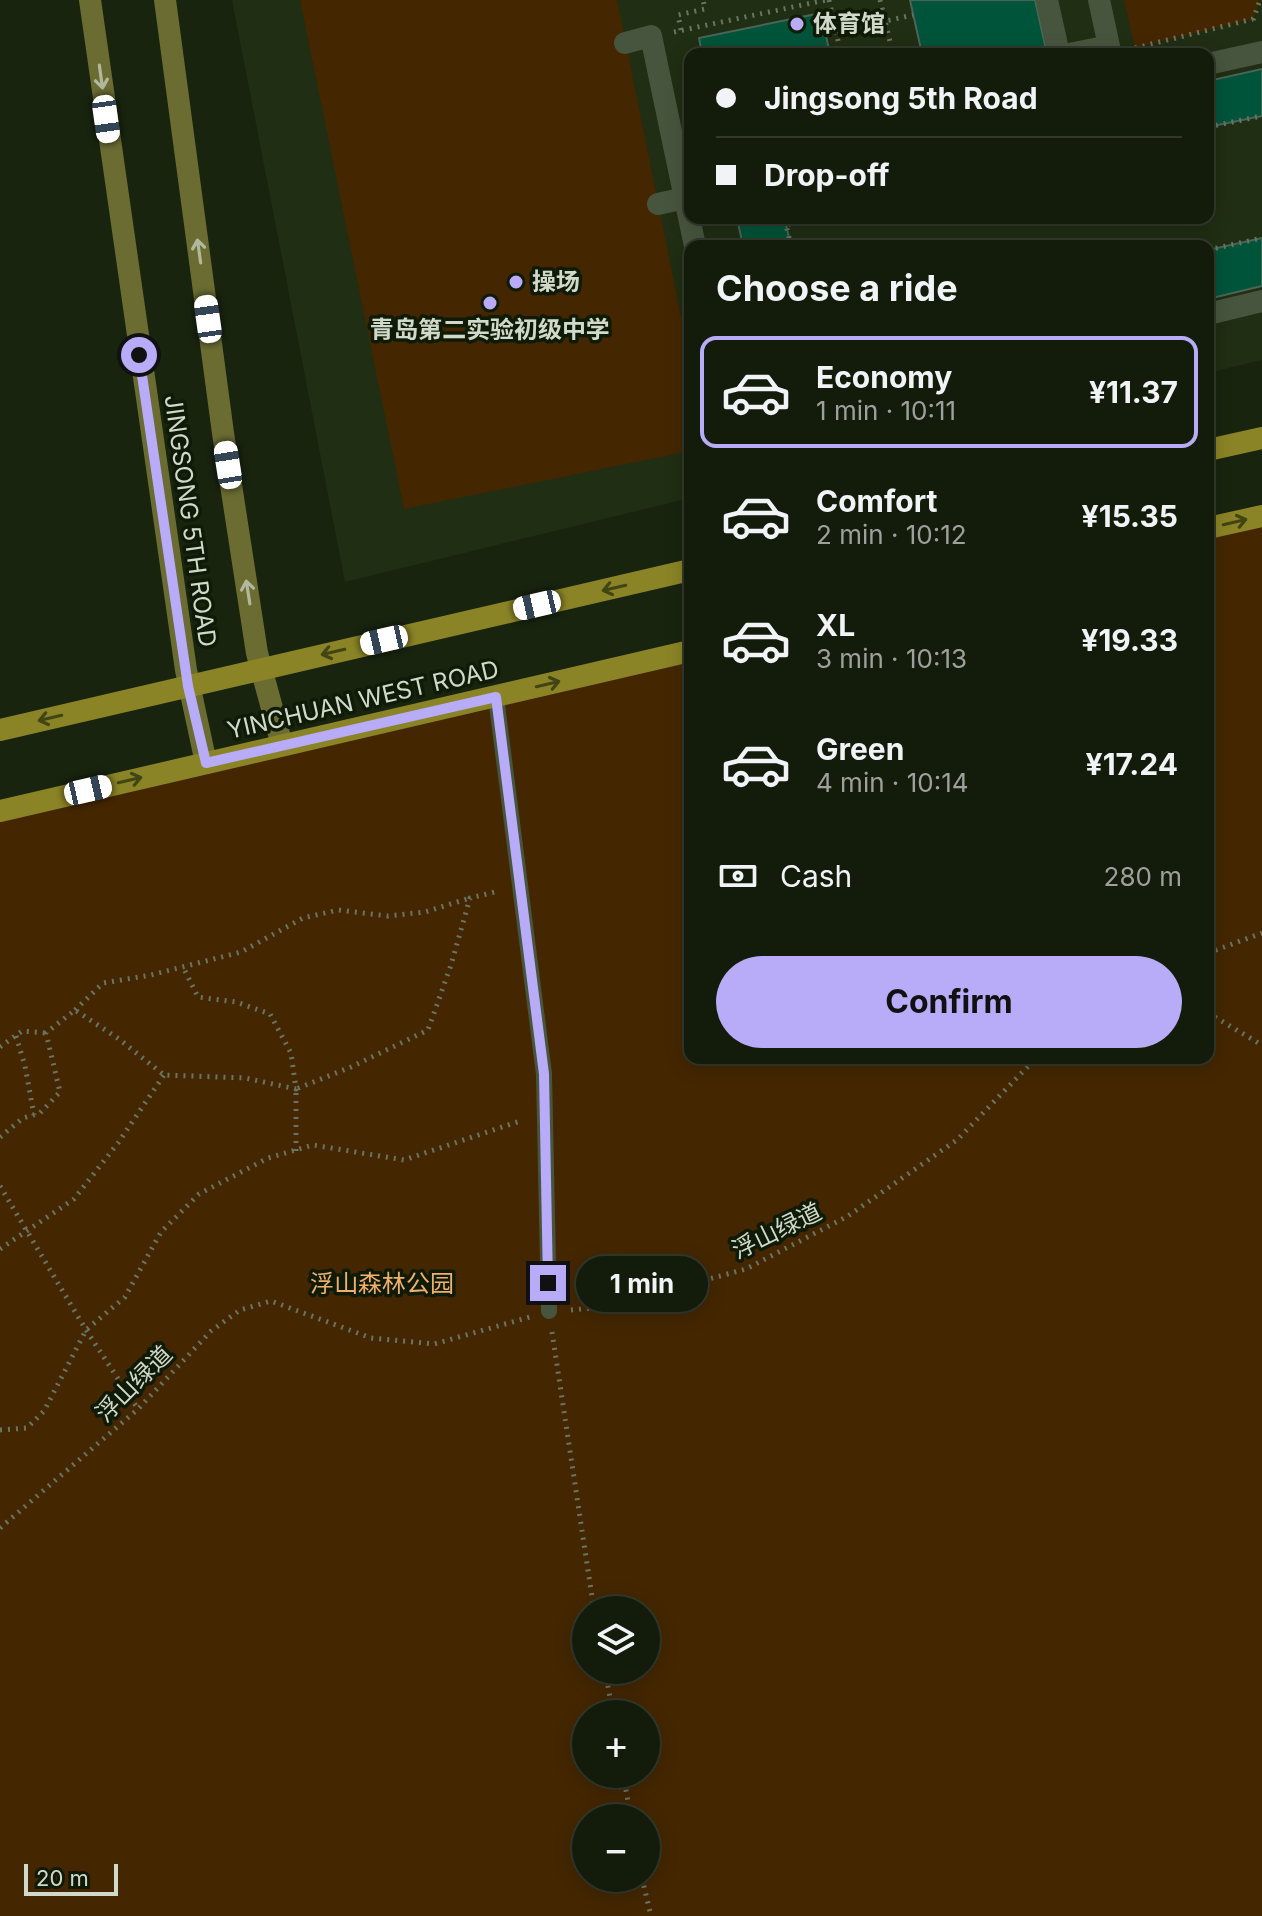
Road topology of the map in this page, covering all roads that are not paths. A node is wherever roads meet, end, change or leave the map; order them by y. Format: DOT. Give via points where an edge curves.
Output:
graph roads {
  1 [pos="90,0"];
  2 [pos="165,0"];
  3 [pos="1047,0"];
  4 [pos="1099,0"];
  5 [pos="625,43"];
  6 [pos="1058,48"];
  7 [pos="1099,48"];
  8 [pos="1262,52"];
  9 [pos="1214,63"];
  10 [pos="684,193"];
  11 [pos="684,198"];
  12 [pos="658,204"];
  13 [pos="1262,301"];
  14 [pos="1214,313"];
  15 [pos="1262,438"];
  16 [pos="1214,449"];
  17 [pos="1262,516"];
  18 [pos="1214,527"];
  19 [pos="684,571"];
  20 [pos="684,652"];
  21 [pos="262,669"];
  22 [pos="188,686"];
  23 [pos="496,697"];
  24 [pos="0,730"];
  25 [pos="282,745"];
  26 [pos="206,763"];
  27 [pos="0,811"];
  28 [pos="549,1311"];
  1 -- 22 [label="main road, JINGSONG 5TH ROAD, one-way"];
  21 -- 2 [label="main road, JINGSONG 5TH ROAD, one-way" via="223,433"];
  3 -- 6 [label="street"];
  4 -- 7 [label="street" via="1109,46"];
  5 -- 10 [label="street" via="651,36"];
  8 -- 9 [label="street"];
  11 -- 12 [label="street"];
  13 -- 14 [label="street"];
  15 -- 16 [label="main road"];
  18 -- 17 [label="main road, one-way"];
  19 -- 21 [label="main road, one-way"];
  23 -- 20 [label="main road, YINCHUAN WEST ROAD, one-way"];
  21 -- 22 [label="main road"];
  21 -- 25 [label="main road, JINGSONG 5TH ROAD"];
  22 -- 24 [label="main road, one-way"];
  22 -- 26 [label="main road, JINGSONG 5TH ROAD"];
  23 -- 25 [label="main road, YINCHUAN WEST ROAD"];
  23 -- 28 [label="lane" via="544,1074"];
  25 -- 26 [label="main road, YINCHUAN WEST ROAD"];
  27 -- 26 [label="main road, YINCHUAN WEST ROAD, one-way"];
}
